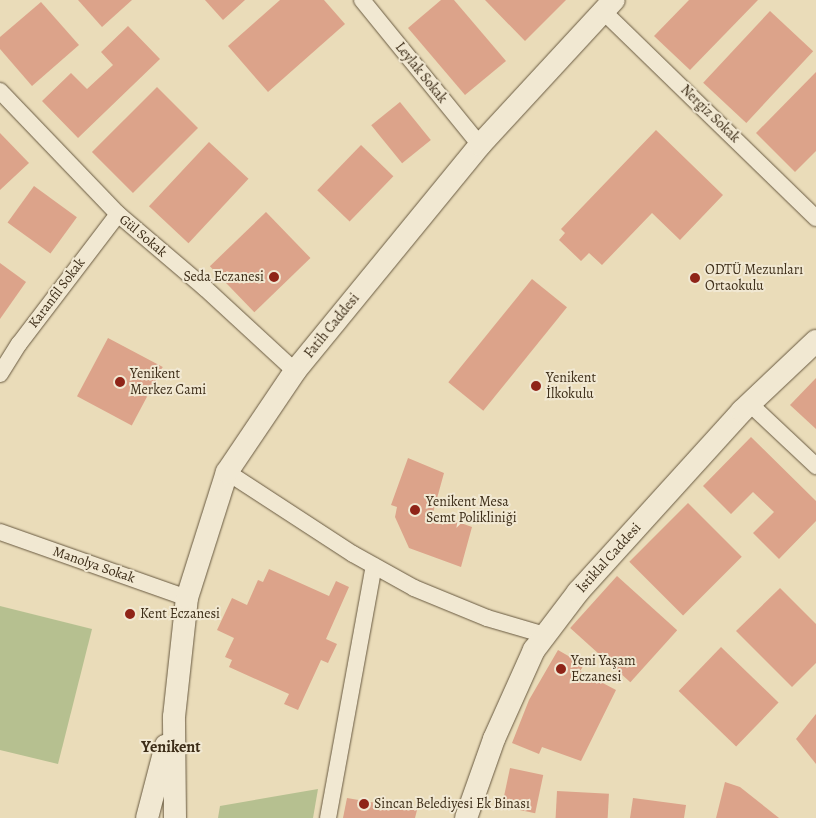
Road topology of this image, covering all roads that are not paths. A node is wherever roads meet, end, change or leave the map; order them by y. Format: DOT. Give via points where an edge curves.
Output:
graph roads {
  1 [pos="362,0"];
  2 [pos="609,6"];
  3 [pos="0,91"];
  4 [pos="480,145"];
  5 [pos="118,214"];
  6 [pos="816,218"];
  7 [pos="816,341"];
  8 [pos="295,371"];
  9 [pos="0,374"];
  10 [pos="750,404"];
  11 [pos="816,466"];
  12 [pos="227,472"];
  13 [pos="0,532"];
  14 [pos="374,566"];
  15 [pos="187,598"];
  16 [pos="545,635"];
  17 [pos="174,717"];
  18 [pos="148,818"];
  19 [pos="175,818"];
  20 [pos="328,818"];
  21 [pos="466,818"];
  1 -- 4 [label="street, Leylak Sokak"];
  2 -- 4 [label="street, Fatih Caddesi"];
  2 -- 6 [label="street, Nergiz Sokak"];
  3 -- 5 [label="street, Gül Sokak"];
  4 -- 8 [label="street, Fatih Caddesi"];
  5 -- 8 [label="street, Gül Sokak"];
  5 -- 9 [label="street, Karanfil Sokak" via="19,344"];
  7 -- 10 [label="street, İstiklal Caddesi"];
  8 -- 12 [label="street, Fatih Caddesi"];
  10 -- 11 [label="street"];
  10 -- 16 [label="street, İstiklal Caddesi" via="578,592"];
  12 -- 14 [label="street"];
  12 -- 15 [label="street, Fatih Caddesi"];
  13 -- 15 [label="street, Manolya Sokak"];
  14 -- 16 [label="street" via="414,588 478,614"];
  14 -- 20 [label="street"];
  15 -- 17 [label="street, Fatih Caddesi"];
  16 -- 21 [label="street, İstiklal Caddesi" via="534,650 494,739"];
  17 -- 18 [label="street, Fatih Caddesi"];
  17 -- 19 [label="street, Fatih Caddesi"];
}
